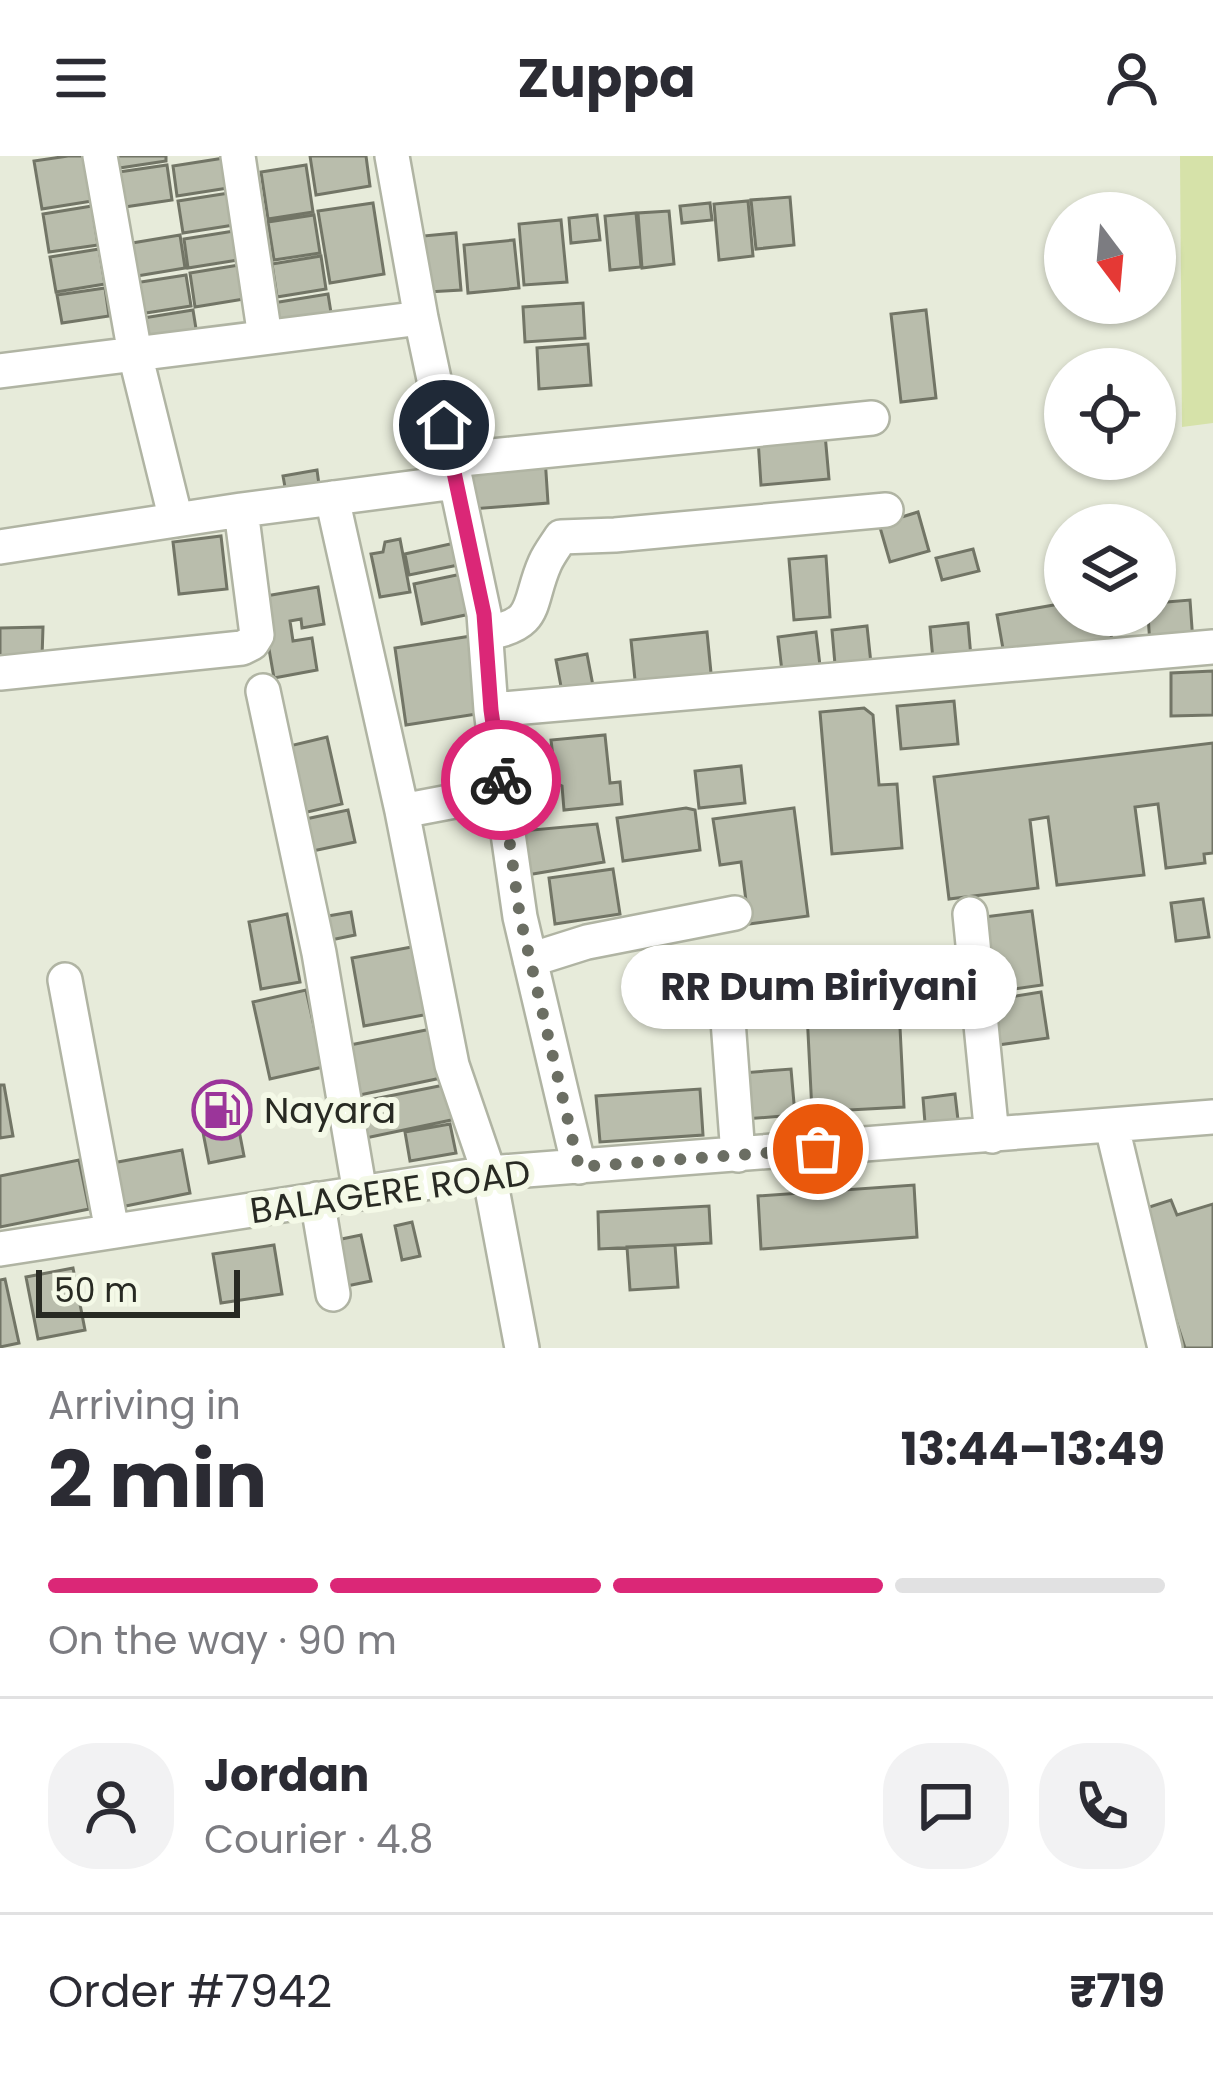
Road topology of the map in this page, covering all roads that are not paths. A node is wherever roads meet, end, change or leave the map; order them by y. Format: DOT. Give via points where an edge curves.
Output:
graph roads {
  1 [pos="100,156"];
  2 [pos="238,156"];
  3 [pos="392,156"];
  4 [pos="421,317"];
  5 [pos="265,337"];
  6 [pos="135,354"];
  7 [pos="0,371"];
  8 [pos="872,418"];
  9 [pos="454,471"];
  10 [pos="332,498"];
  11 [pos="241,510"];
  12 [pos="886,510"];
  13 [pos="176,520"];
  14 [pos="0,547"];
  15 [pos="487,633"];
  16 [pos="1213,647"];
  17 [pos="0,673"];
  18 [pos="263,691"];
  19 [pos="491,710"];
  20 [pos="502,792"];
  21 [pos="402,811"];
  22 [pos="735,914"];
  23 [pos="970,914"];
  24 [pos="530,960"];
  25 [pos="65,980"];
  26 [pos="727,1007"];
  27 [pos="1213,1117"];
  28 [pos="1112,1127"];
  29 [pos="992,1136"];
  30 [pos="738,1155"];
  31 [pos="579,1167"];
  32 [pos="489,1174"];
  33 [pos="360,1192"];
  34 [pos="317,1199"];
  35 [pos="112,1231"];
  36 [pos="0,1250"];
  37 [pos="334,1294"];
  38 [pos="522,1348"];
  39 [pos="1165,1348"];
  1 -- 6 [label="street"];
  2 -- 5 [label="street"];
  3 -- 4 [label="street"];
  4 -- 5 [label="street"];
  4 -- 9 [label="street"];
  5 -- 6 [label="street"];
  6 -- 7 [label="street"];
  6 -- 13 [label="street"];
  8 -- 9 [label="street"];
  9 -- 10 [label="street"];
  9 -- 15 [label="street"];
  10 -- 11 [label="street"];
  10 -- 21 [label="street"];
  11 -- 13 [label="street"];
  11 -- 17 [label="street" via="252,643"];
  12 -- 15 [label="street" via="561,537 545,560 531,610 512,629"];
  13 -- 14 [label="street"];
  15 -- 19 [label="street"];
  16 -- 19 [label="street"];
  18 -- 33 [label="street"];
  19 -- 20 [label="street"];
  20 -- 21 [label="street"];
  20 -- 24 [label="street"];
  21 -- 32 [label="street" via="452,1065"];
  22 -- 24 [label="street"];
  23 -- 29 [label="street"];
  24 -- 31 [label="street"];
  25 -- 35 [label="street"];
  26 -- 30 [label="street"];
  27 -- 28 [label="street, BALAGERE ROAD"];
  28 -- 29 [label="street, BALAGERE ROAD"];
  28 -- 39 [label="street"];
  29 -- 30 [label="street, BALAGERE ROAD"];
  30 -- 31 [label="street, BALAGERE ROAD"];
  31 -- 32 [label="street, BALAGERE ROAD"];
  32 -- 33 [label="street, BALAGERE ROAD"];
  32 -- 38 [label="street"];
  33 -- 34 [label="street, BALAGERE ROAD"];
  34 -- 35 [label="street, BALAGERE ROAD"];
  34 -- 37 [label="street"];
  35 -- 36 [label="street, BALAGERE ROAD"];
}
